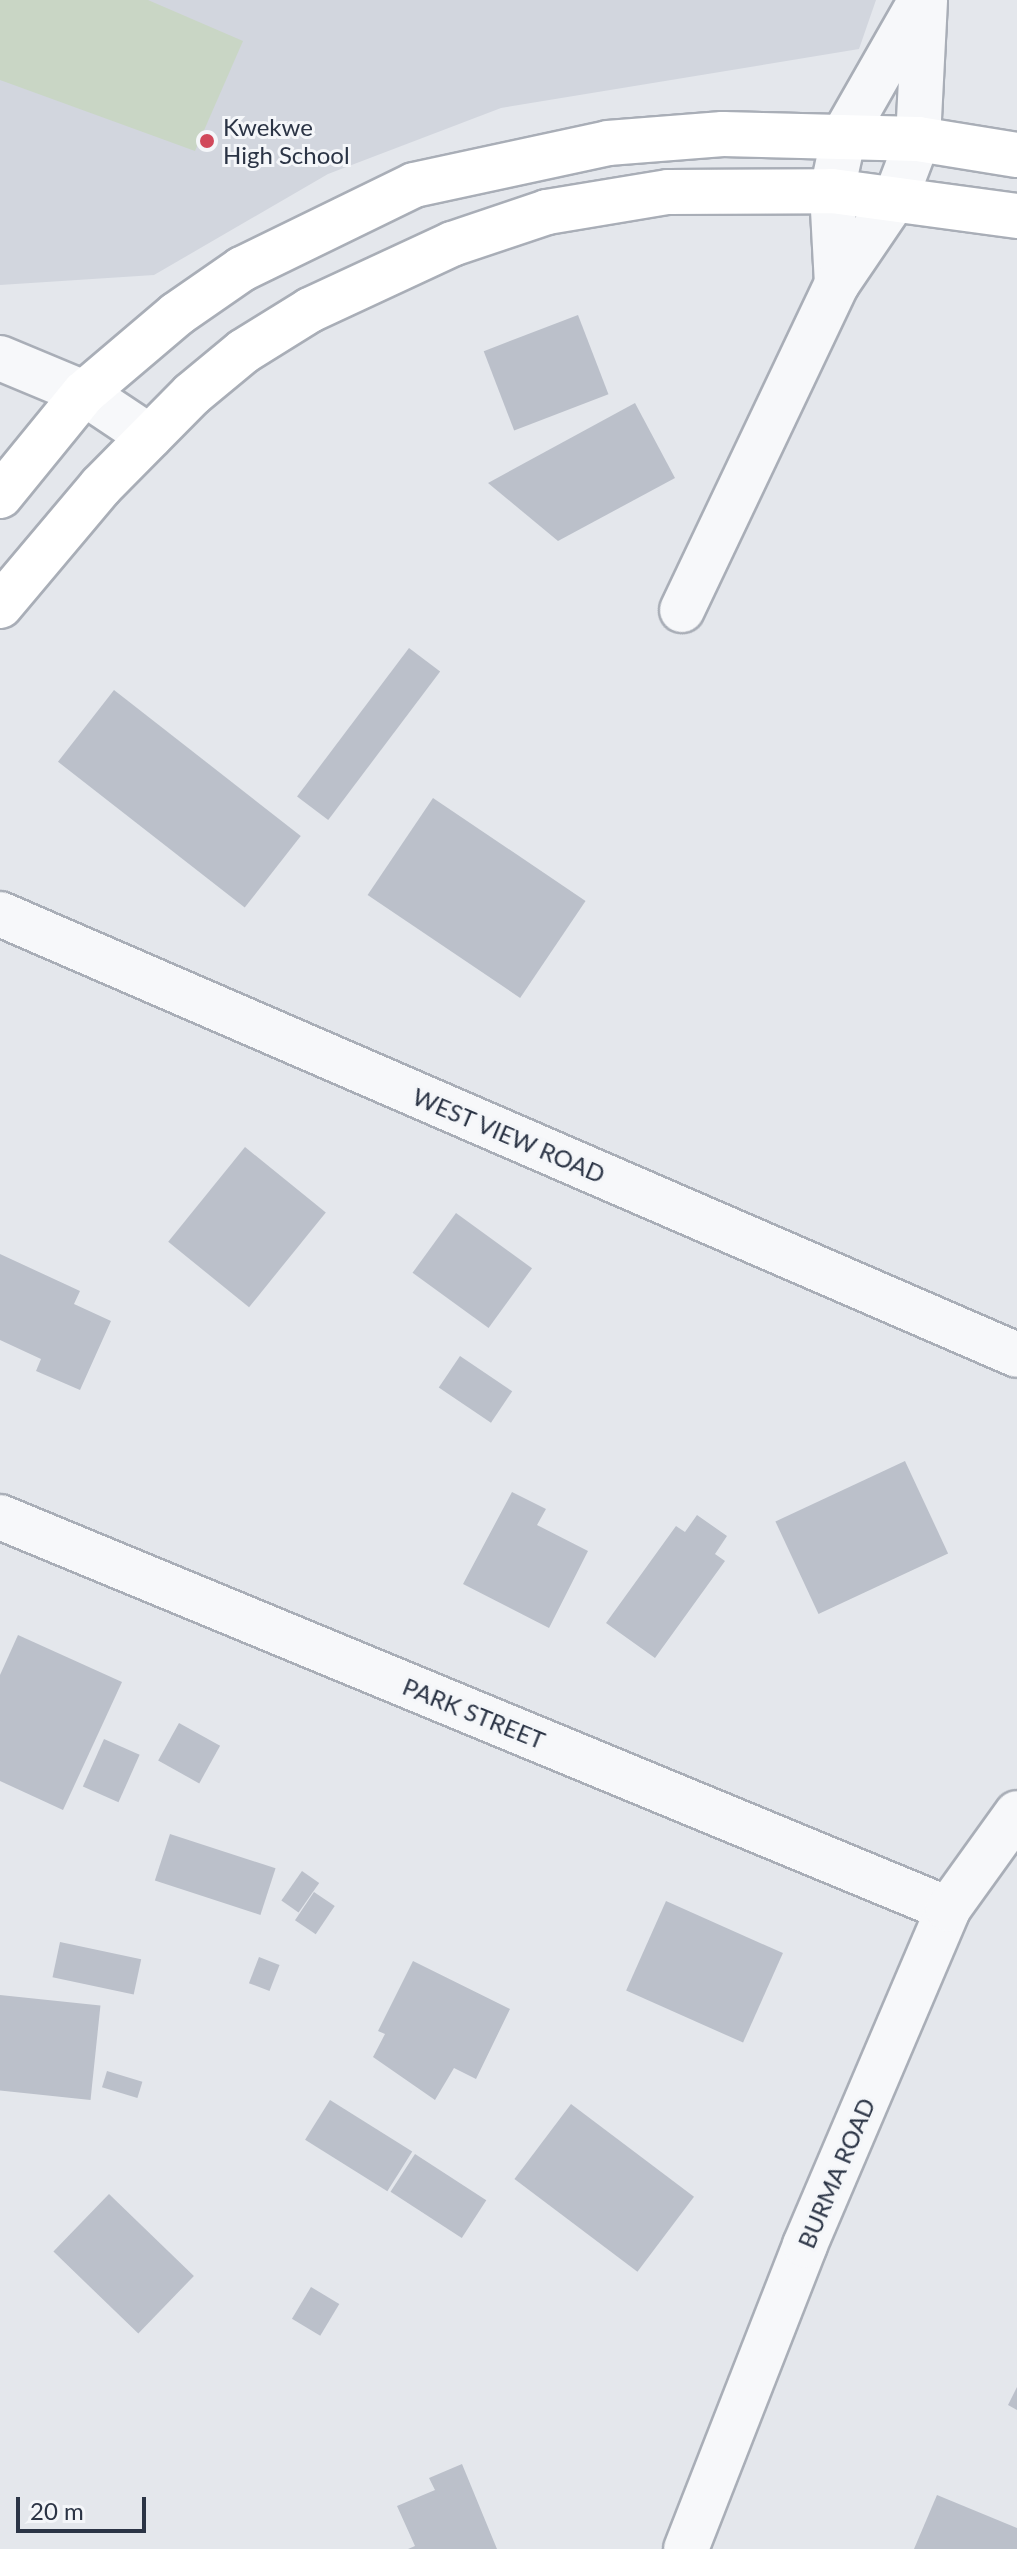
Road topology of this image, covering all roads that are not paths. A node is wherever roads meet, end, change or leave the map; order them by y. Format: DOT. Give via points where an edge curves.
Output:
graph roads {
  1 [pos="923,0"];
  2 [pos="844,135"];
  3 [pos="918,139"];
  4 [pos="1017,155"];
  5 [pos="832,191"];
  6 [pos="896,197"];
  7 [pos="1017,216"];
  8 [pos="837,284"];
  9 [pos="0,358"];
  10 [pos="84,393"];
  11 [pos="150,437"];
  12 [pos="0,496"];
  13 [pos="0,606"];
  14 [pos="682,610"];
  15 [pos="0,914"];
  16 [pos="1017,1355"];
  17 [pos="0,1517"];
  18 [pos="1017,1813"];
  19 [pos="948,1909"];
  20 [pos="686,2549"];
  1 -- 2 [label="street"];
  1 -- 3 [label="street"];
  2 -- 3 [label="main road"];
  2 -- 5 [label="street"];
  2 -- 10 [label="main road" via="723,134 608,143 414,185 242,269 177,314"];
  3 -- 4 [label="main road"];
  3 -- 6 [label="street"];
  5 -- 6 [label="main road"];
  5 -- 8 [label="street"];
  5 -- 11 [label="main road" via="668,192 613,199 547,212 452,244 310,310 244,351"];
  6 -- 7 [label="main road"];
  6 -- 8 [label="street"];
  8 -- 14 [label="street"];
  9 -- 10 [label="street"];
  10 -- 11 [label="street"];
  10 -- 12 [label="main road"];
  11 -- 13 [label="main road" via="101,486"];
  15 -- 16 [label="street, WEST VIEW ROAD"];
  17 -- 19 [label="street, PARK STREET"];
  18 -- 19 [label="street, BURMA ROAD"];
  19 -- 20 [label="street, BURMA ROAD" via="805,2245"];
}
